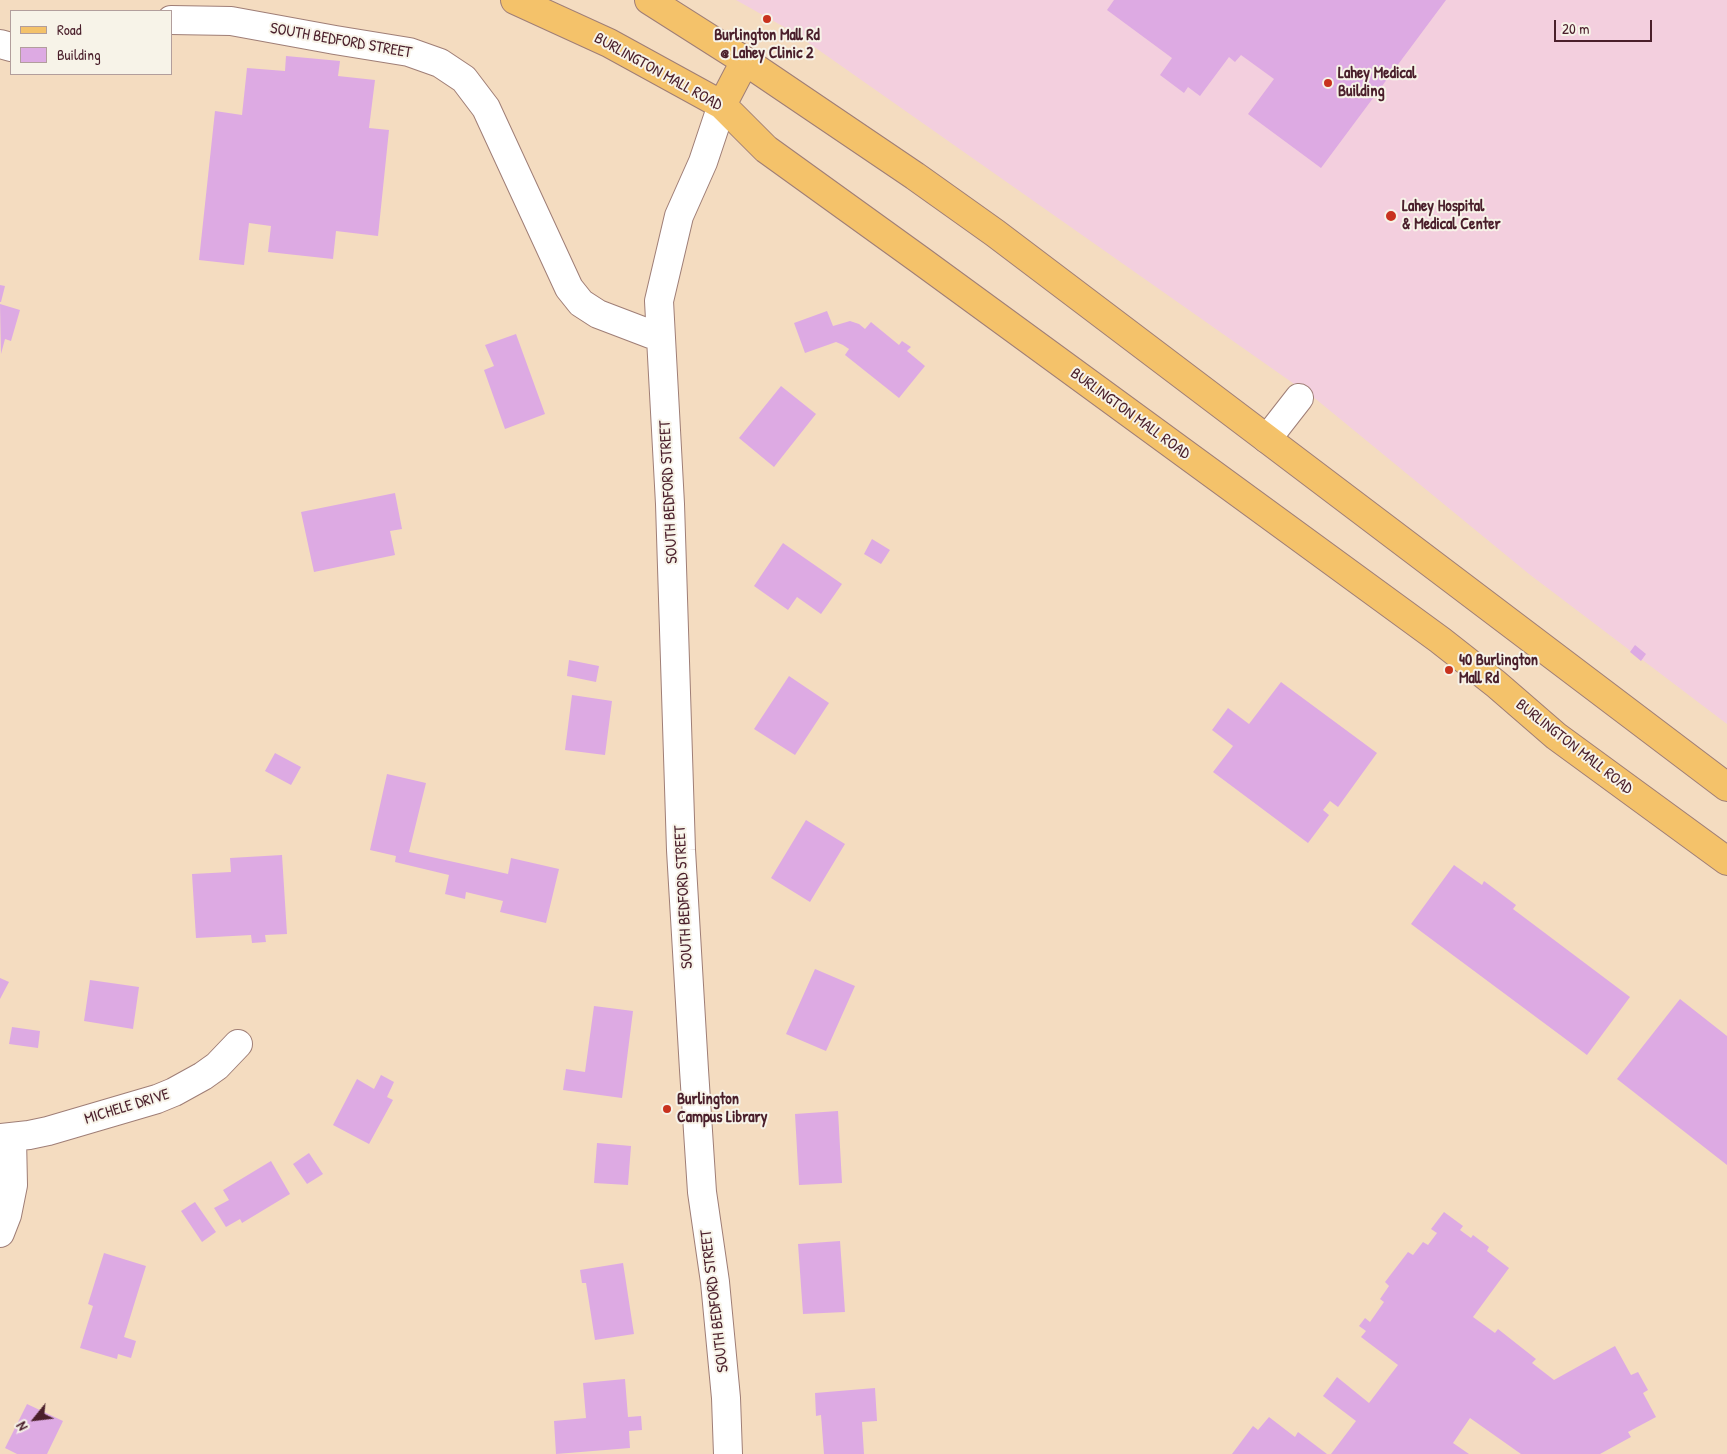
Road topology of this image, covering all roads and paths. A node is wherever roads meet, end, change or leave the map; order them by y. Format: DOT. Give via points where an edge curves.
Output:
graph roads {
  1 [pos="515,0"];
  2 [pos="649,0"];
  3 [pos="172,20"];
  4 [pos="745,61"];
  5 [pos="722,105"];
  6 [pos="661,338"];
  7 [pos="1299,398"];
  8 [pos="1268,440"];
  9 [pos="1727,787"];
  10 [pos="1727,861"];
  11 [pos="238,1044"];
  12 [pos="6,1138"];
  13 [pos="0,1233"];
  14 [pos="728,1454"];
  1 -- 5 [label="main road, BURLINGTON MALL ROAD" via="609,43"];
  2 -- 4 [label="main road"];
  3 -- 6 [label="street, SOUTH BEDFORD STREET" via="231,21 409,52 440,63 464,79 486,108 568,288 581,303 598,314"];
  4 -- 5 [label="main road"];
  4 -- 8 [label="main road" via="995,233"];
  5 -- 6 [label="street, SOUTH BEDFORD STREET" via="680,216 659,300"];
  5 -- 10 [label="main road, BURLINGTON MALL ROAD" via="766,149 1440,640 1556,736"];
  6 -- 14 [label="street, SOUTH BEDFORD STREET" via="670,504 681,850 702,1192 715,1282"];
  7 -- 8 [label="street"];
  8 -- 9 [label="main road"];
  11 -- 12 [label="street, MICHELE DRIVE" via="217,1066 174,1092 48,1130"];
  12 -- 13 [label="street" via="13,1185"];
}
